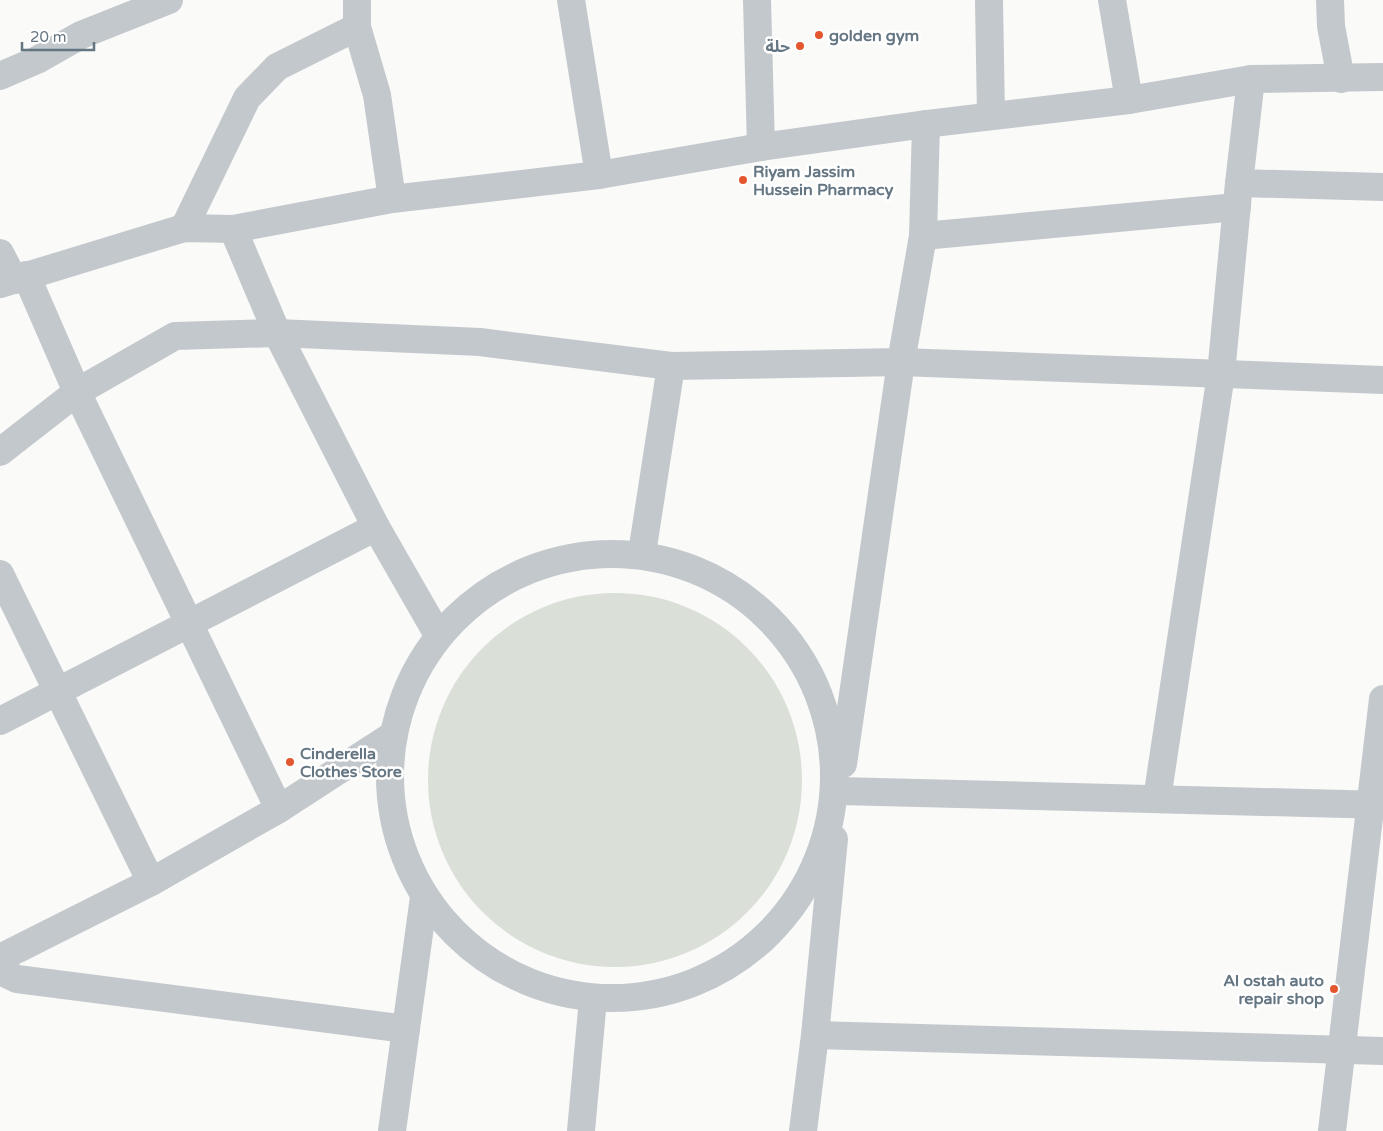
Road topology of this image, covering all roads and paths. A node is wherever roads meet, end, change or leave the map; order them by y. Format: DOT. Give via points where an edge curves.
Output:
graph roads {
  1 [pos="169,0"];
  2 [pos="357,0"];
  3 [pos="571,0"];
  4 [pos="756,0"];
  5 [pos="989,0"];
  6 [pos="1112,0"];
  7 [pos="1330,0"];
  8 [pos="356,27"];
  9 [pos="0,76"];
  10 [pos="1383,78"];
  11 [pos="1251,79"];
  12 [pos="1341,79"];
  13 [pos="1129,100"];
  14 [pos="991,116"];
  15 [pos="926,124"];
  16 [pos="761,147"];
  17 [pos="599,175"];
  18 [pos="1383,188"];
  19 [pos="1238,195"];
  20 [pos="392,199"];
  21 [pos="184,228"];
  22 [pos="233,229"];
  23 [pos="922,236"];
  24 [pos="0,253"];
  25 [pos="13,280"];
  26 [pos="277,333"];
  27 [pos="901,362"];
  28 [pos="671,366"];
  29 [pos="1221,374"];
  30 [pos="1383,380"];
  31 [pos="76,392"];
  32 [pos="0,452"];
  33 [pos="376,527"];
  34 [pos="642,553"];
  35 [pos="0,574"];
  36 [pos="188,624"];
  37 [pos="438,635"];
  38 [pos="57,692"];
  39 [pos="1383,699"];
  40 [pos="0,721"];
  41 [pos="392,735"];
  42 [pos="839,791"];
  43 [pos="1158,799"];
  44 [pos="1377,805"];
  45 [pos="279,809"];
  46 [pos="151,882"];
  47 [pos="424,897"];
  48 [pos="0,958"];
  49 [pos="0,971"];
  50 [pos="593,999"];
  51 [pos="406,1029"];
  52 [pos="815,1036"];
  53 [pos="1341,1050"];
  54 [pos="1383,1051"];
  55 [pos="392,1131"];
  56 [pos="581,1131"];
  57 [pos="803,1131"];
  58 [pos="1332,1131"];
  1 -- 9 [label="street" via="81,35"];
  2 -- 8 [label="street"];
  3 -- 17 [label="street"];
  4 -- 16 [label="street"];
  5 -- 14 [label="street"];
  6 -- 13 [label="street"];
  7 -- 12 [label="street" via="1331,26"];
  8 -- 20 [label="street" via="377,95"];
  8 -- 21 [label="street" via="277,67 247,98"];
  10 -- 12 [label="street"];
  11 -- 12 [label="street"];
  11 -- 13 [label="street"];
  11 -- 19 [label="street"];
  13 -- 14 [label="street"];
  14 -- 15 [label="street"];
  15 -- 16 [label="street"];
  15 -- 23 [label="street"];
  16 -- 17 [label="street"];
  17 -- 20 [label="street"];
  18 -- 19 [label="street"];
  19 -- 23 [label="street"];
  19 -- 29 [label="street"];
  20 -- 22 [label="street"];
  21 -- 22 [label="street"];
  21 -- 25 [label="street"];
  22 -- 26 [label="street"];
  23 -- 27 [label="street"];
  24 -- 25 [label="street"];
  25 -- 31 [label="street"];
  26 -- 28 [label="street" via="480,342"];
  26 -- 31 [label="street" via="175,336"];
  26 -- 33 [label="street"];
  27 -- 28 [label="street"];
  27 -- 29 [label="street"];
  27 -- 42 [label="street"];
  28 -- 34 [label="street"];
  29 -- 30 [label="street"];
  29 -- 43 [label="street"];
  31 -- 32 [label="street"];
  31 -- 36 [label="street"];
  33 -- 36 [label="street"];
  33 -- 37 [label="street"];
  34 -- 37 [label="street" via="566,556 495,584"];
  34 -- 42 [label="street" via="703,571 757,605 799,654 826,712"];
  35 -- 38 [label="street"];
  36 -- 38 [label="street"];
  36 -- 45 [label="street"];
  37 -- 41 [label="street" via="409,682"];
  38 -- 40 [label="street"];
  38 -- 46 [label="street"];
  39 -- 44 [label="street"];
  41 -- 45 [label="street"];
  41 -- 47 [label="street" via="390,791 400,846"];
  42 -- 43 [label="street"];
  42 -- 50 [label="street" via="824,848 789,914 734,964 667,993"];
  42 -- 52 [label="street"];
  43 -- 44 [label="street"];
  44 -- 53 [label="street"];
  45 -- 46 [label="street"];
  46 -- 48 [label="street"];
  47 -- 50 [label="street" via="469,948 527,983"];
  47 -- 51 [label="street"];
  49 -- 51 [label="street" via="17,979"];
  50 -- 56 [label="street"];
  51 -- 55 [label="street"];
  52 -- 53 [label="street"];
  52 -- 57 [label="street"];
  53 -- 54 [label="street"];
  53 -- 58 [label="street"];
}
